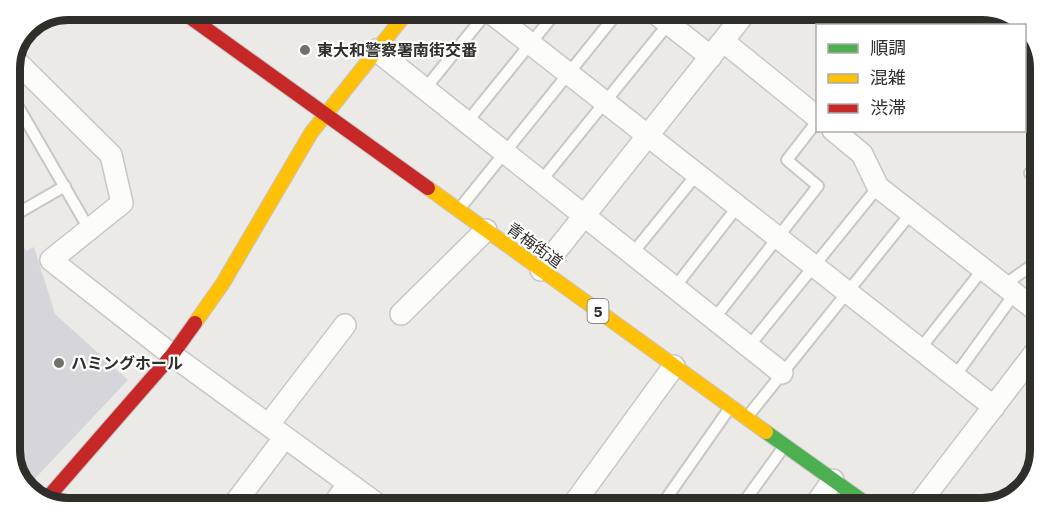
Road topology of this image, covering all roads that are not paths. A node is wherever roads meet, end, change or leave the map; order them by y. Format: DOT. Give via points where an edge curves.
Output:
graph roads {
  1 [pos="194,20"];
  2 [pos="401,20"];
  3 [pos="482,20"];
  4 [pos="500,20"];
  5 [pos="550,20"];
  6 [pos="612,20"];
  7 [pos="661,20"];
  8 [pos="666,20"];
  9 [pos="740,20"];
  10 [pos="531,44"];
  11 [pos="717,49"];
  12 [pos="376,51"];
  13 [pos="20,65"];
  14 [pos="569,73"];
  15 [pos="424,89"];
  16 [pos="605,102"];
  17 [pos="20,110"];
  18 [pos="326,114"];
  19 [pos="816,118"];
  20 [pos="467,122"];
  21 [pos="816,122"];
  22 [pos="835,132"];
  23 [pos="648,135"];
  24 [pos="505,152"];
  25 [pos="697,174"];
  26 [pos="541,181"];
  27 [pos="64,186"];
  28 [pos="878,187"];
  29 [pos="738,207"];
  30 [pos="458,210"];
  31 [pos="20,212"];
  32 [pos="911,213"];
  33 [pos="584,215"];
  34 [pos="89,229"];
  35 [pos="486,230"];
  36 [pos="777,237"];
  37 [pos="632,254"];
  38 [pos="814,266"];
  39 [pos="983,268"];
  40 [pos="1030,269"];
  41 [pos="541,270"];
  42 [pos="675,287"];
  43 [pos="1010,289"];
  44 [pos="847,292"];
  45 [pos="1030,305"];
  46 [pos="401,314"];
  47 [pos="714,318"];
  48 [pos="345,325"];
  49 [pos="749,346"];
  50 [pos="920,349"];
  51 [pos="172,355"];
  52 [pos="1030,359"];
  53 [pos="675,366"];
  54 [pos="782,373"];
  55 [pos="955,376"];
  56 [pos="731,406"];
  57 [pos="994,407"];
  58 [pos="747,418"];
  59 [pos="277,430"];
  60 [pos="785,445"];
  61 [pos="833,480"];
  62 [pos="348,484"];
  63 [pos="50,494"];
  64 [pos="238,498"];
  65 [pos="338,498"];
  66 [pos="368,498"];
  67 [pos="579,498"];
  68 [pos="667,498"];
  69 [pos="747,498"];
  70 [pos="820,498"];
  71 [pos="858,498"];
  72 [pos="924,498"];
  1 -- 18 [label="main road, 青梅街道 / 5"];
  2 -- 12 [label="main road"];
  3 -- 15 [label="lane"];
  4 -- 10 [label="street"];
  5 -- 10 [label="lane"];
  6 -- 14 [label="lane"];
  7 -- 16 [label="lane"];
  8 -- 11 [label="street"];
  9 -- 11 [label="street"];
  10 -- 14 [label="street"];
  10 -- 20 [label="lane"];
  11 -- 19 [label="street"];
  11 -- 23 [label="street"];
  12 -- 15 [label="street"];
  12 -- 18 [label="main road"];
  13 -- 34 [label="street" via="111,155 122,203"];
  14 -- 16 [label="street"];
  14 -- 24 [label="lane"];
  15 -- 20 [label="street"];
  16 -- 23 [label="street"];
  16 -- 26 [label="lane"];
  17 -- 27 [label="lane"];
  18 -- 30 [label="main road, 青梅街道 / 5"];
  18 -- 51 [label="main road" via="223,283"];
  20 -- 24 [label="street"];
  21 -- 36 [label="lane" via="787,160 818,186"];
  22 -- 28 [label="street" via="862,154"];
  23 -- 25 [label="street"];
  23 -- 33 [label="street"];
  24 -- 26 [label="street"];
  24 -- 30 [label="lane"];
  25 -- 29 [label="street"];
  25 -- 37 [label="lane"];
  26 -- 33 [label="street"];
  27 -- 31 [label="lane"];
  27 -- 34 [label="lane"];
  28 -- 32 [label="street"];
  28 -- 38 [label="lane"];
  29 -- 36 [label="street"];
  29 -- 42 [label="lane"];
  30 -- 35 [label="main road, 青梅街道 / 5"];
  32 -- 39 [label="street"];
  32 -- 44 [label="lane"];
  33 -- 37 [label="street"];
  33 -- 41 [label="street"];
  34 -- 51 [label="street" via="51,260"];
  35 -- 41 [label="main road, 青梅街道 / 5"];
  35 -- 46 [label="street"];
  36 -- 38 [label="street"];
  36 -- 47 [label="lane"];
  37 -- 42 [label="street"];
  38 -- 44 [label="street"];
  38 -- 49 [label="lane"];
  39 -- 43 [label="street"];
  39 -- 50 [label="lane"];
  40 -- 43 [label="lane"];
  41 -- 53 [label="main road, 青梅街道 / 5"];
  42 -- 47 [label="street"];
  43 -- 45 [label="street"];
  43 -- 55 [label="lane"];
  44 -- 50 [label="street"];
  44 -- 54 [label="lane"];
  47 -- 49 [label="street"];
  48 -- 59 [label="street"];
  49 -- 54 [label="street"];
  50 -- 55 [label="street"];
  51 -- 59 [label="street"];
  51 -- 63 [label="main road"];
  52 -- 57 [label="street"];
  53 -- 56 [label="main road, 青梅街道 / 5"];
  53 -- 67 [label="street"];
  54 -- 58 [label="lane"];
  55 -- 57 [label="street"];
  56 -- 58 [label="main road, 青梅街道 / 5"];
  56 -- 68 [label="lane"];
  57 -- 72 [label="street"];
  58 -- 60 [label="main road, 青梅街道 / 5"];
  59 -- 62 [label="street"];
  59 -- 64 [label="street"];
  60 -- 61 [label="main road, 青梅街道 / 5"];
  60 -- 69 [label="lane"];
  61 -- 70 [label="street"];
  61 -- 71 [label="main road, 青梅街道 / 5"];
  62 -- 65 [label="street"];
  62 -- 66 [label="street"];
}
